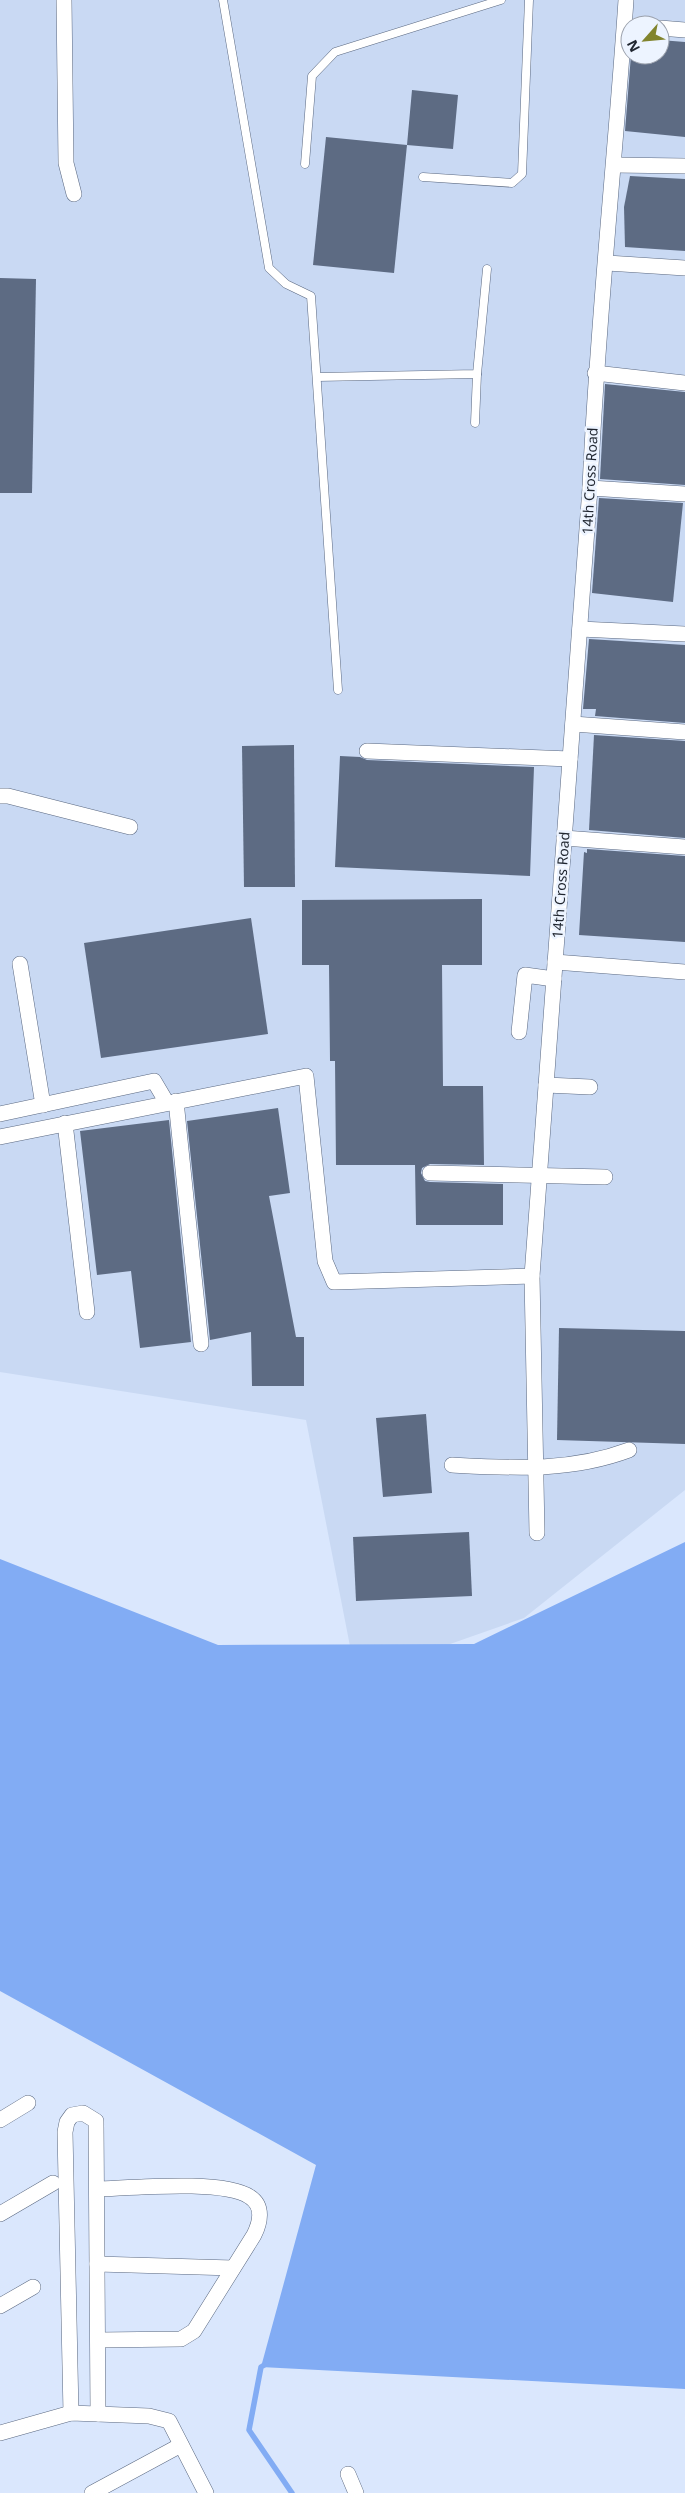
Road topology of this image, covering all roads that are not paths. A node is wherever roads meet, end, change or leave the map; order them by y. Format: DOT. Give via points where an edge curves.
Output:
graph roads {
  1 [pos="64,0"];
  2 [pos="223,0"];
  3 [pos="500,0"];
  4 [pos="529,0"];
  5 [pos="626,0"];
  6 [pos="627,15"];
  7 [pos="670,29"];
  8 [pos="685,30"];
  9 [pos="623,65"];
  10 [pos="305,164"];
  11 [pos="614,165"];
  12 [pos="685,166"];
  13 [pos="422,177"];
  14 [pos="74,194"];
  15 [pos="607,263"];
  16 [pos="685,268"];
  17 [pos="487,269"];
  18 [pos="595,373"];
  19 [pos="477,374"];
  20 [pos="317,377"];
  21 [pos="685,382"];
  22 [pos="475,423"];
  23 [pos="590,488"];
  24 [pos="685,494"];
  25 [pos="580,629"];
  26 [pos="685,634"];
  27 [pos="338,690"];
  28 [pos="573,724"];
  29 [pos="685,732"];
  30 [pos="367,751"];
  31 [pos="570,759"];
  32 [pos="0,796"];
  33 [pos="130,826"];
  34 [pos="564,838"];
  35 [pos="685,847"];
  36 [pos="555,962"];
  37 [pos="20,964"];
  38 [pos="685,972"];
  39 [pos="554,979"];
  40 [pos="518,1032"];
  41 [pos="546,1085"];
  42 [pos="590,1087"];
  43 [pos="172,1102"];
  44 [pos="43,1105"];
  45 [pos="0,1114"];
  46 [pos="66,1123"];
  47 [pos="0,1137"];
  48 [pos="430,1173"];
  49 [pos="540,1175"];
  50 [pos="605,1177"];
  51 [pos="532,1276"];
  52 [pos="87,1312"];
  53 [pos="201,1344"];
  54 [pos="628,1450"];
  55 [pos="452,1465"];
  56 [pos="536,1469"];
  57 [pos="537,1533"];
  58 [pos="28,2103"];
  59 [pos="0,2120"];
  60 [pos="53,2183"];
  61 [pos="97,2189"];
  62 [pos="0,2214"];
  63 [pos="97,2264"];
  64 [pos="233,2268"];
  65 [pos="33,2287"];
  66 [pos="0,2306"];
  67 [pos="98,2340"];
  68 [pos="71,2413"];
  69 [pos="98,2414"];
  70 [pos="0,2433"];
  71 [pos="181,2445"];
  72 [pos="348,2474"];
  73 [pos="92,2493"];
  74 [pos="206,2493"];
  75 [pos="356,2493"];
  1 -- 14 [label="street" via="66,163"];
  2 -- 20 [label="lane" via="270,268 286,284 311,296"];
  3 -- 10 [label="lane" via="335,52 312,76"];
  4 -- 13 [label="lane" via="522,174 512,183"];
  5 -- 6 [label="street, 14th Cross Road"];
  7 -- 8 [label="street"];
  9 -- 11 [label="street, 14th Cross Road"];
  11 -- 12 [label="street"];
  11 -- 15 [label="street, 14th Cross Road"];
  15 -- 16 [label="street"];
  15 -- 18 [label="street, 14th Cross Road"];
  17 -- 19 [label="lane"];
  18 -- 21 [label="street"];
  18 -- 23 [label="street, 14th Cross Road"];
  19 -- 20 [label="lane"];
  19 -- 22 [label="lane"];
  20 -- 27 [label="lane"];
  23 -- 24 [label="street"];
  23 -- 25 [label="street, 14th Cross Road"];
  25 -- 26 [label="street"];
  25 -- 28 [label="street, 14th Cross Road"];
  28 -- 29 [label="street"];
  28 -- 31 [label="street, 14th Cross Road"];
  30 -- 31 [label="street"];
  31 -- 34 [label="street, 14th Cross Road"];
  32 -- 33 [label="street"];
  34 -- 35 [label="street"];
  34 -- 36 [label="street, 14th Cross Road"];
  36 -- 38 [label="street"];
  36 -- 39 [label="street, 14th Cross Road"];
  37 -- 44 [label="street"];
  39 -- 40 [label="street" via="525,975"];
  39 -- 41 [label="street, 14th Cross Road"];
  41 -- 42 [label="street"];
  41 -- 49 [label="street, 14th Cross Road"];
  43 -- 44 [label="street" via="154,1081"];
  43 -- 46 [label="street"];
  43 -- 51 [label="street" via="306,1076 325,1261 334,1282"];
  43 -- 53 [label="street"];
  44 -- 45 [label="street"];
  46 -- 47 [label="street"];
  46 -- 52 [label="street"];
  48 -- 49 [label="street"];
  49 -- 50 [label="street"];
  49 -- 51 [label="street, 14th Cross Road"];
  51 -- 56 [label="street, 14th Cross Road"];
  54 -- 56 [label="street" via="580,1464"];
  55 -- 56 [label="street"];
  56 -- 57 [label="street, 14th Cross Road"];
  58 -- 59 [label="street"];
  60 -- 62 [label="street"];
  61 -- 63 [label="street"];
  61 -- 64 [label="street" via="209,2187 250,2197 256,2203 260,2220"];
  61 -- 68 [label="street" via="96,2121 83,2113 72,2115 65,2132"];
  63 -- 64 [label="street"];
  63 -- 67 [label="street"];
  64 -- 67 [label="street" via="188,2336 181,2339"];
  65 -- 66 [label="street"];
  67 -- 69 [label="street"];
  68 -- 69 [label="street"];
  68 -- 70 [label="street"];
  69 -- 71 [label="street" via="149,2416 169,2421"];
  71 -- 73 [label="street"];
  71 -- 74 [label="street"];
  72 -- 75 [label="street"];
}
